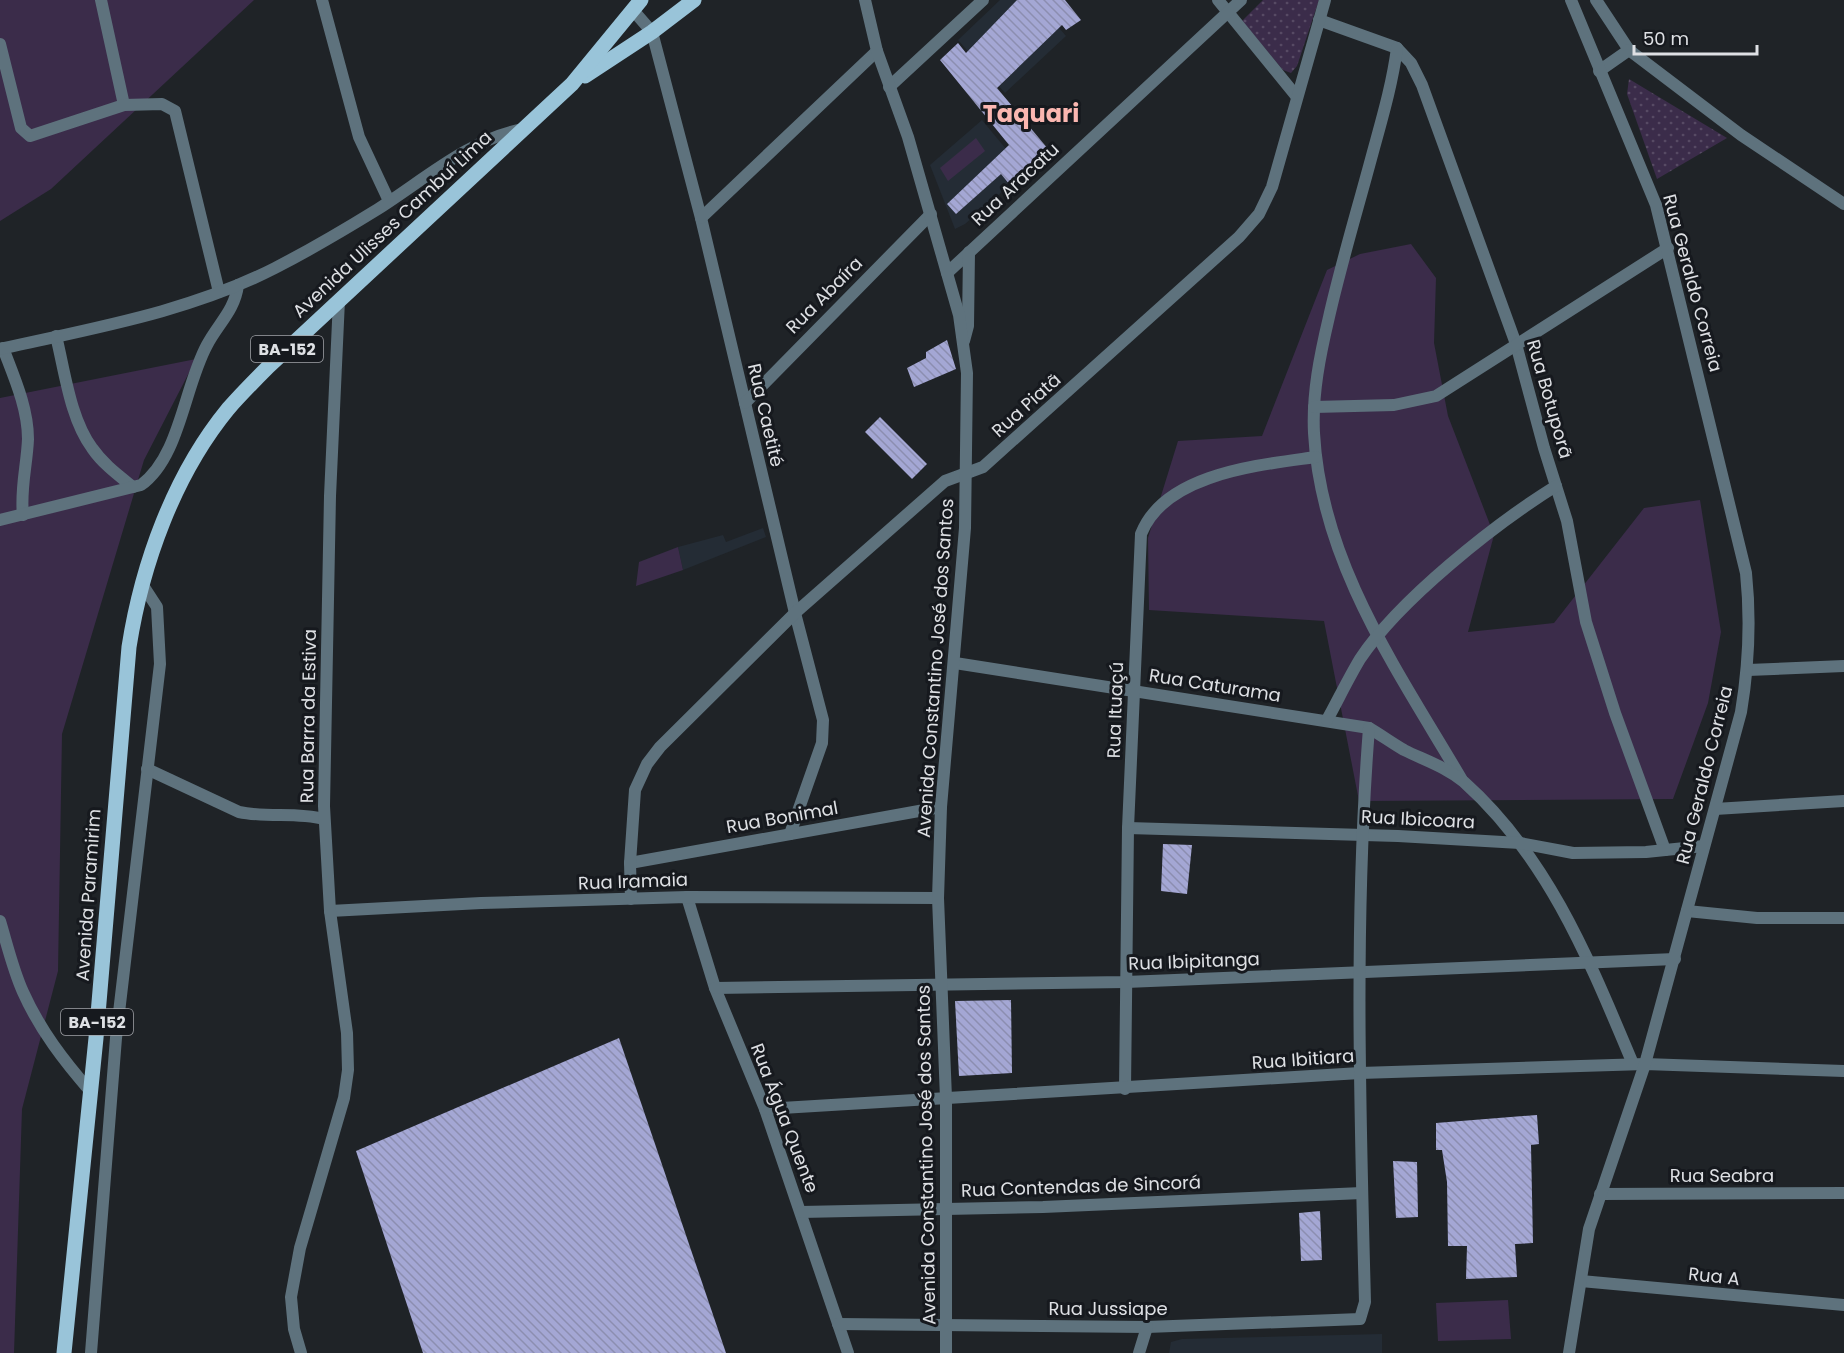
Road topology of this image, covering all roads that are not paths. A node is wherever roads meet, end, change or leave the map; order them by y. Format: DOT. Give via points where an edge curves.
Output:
graph roads {
  1 [pos="101,0"];
  2 [pos="322,0"];
  3 [pos="694,0"];
  4 [pos="865,0"];
  5 [pos="983,0"];
  6 [pos="1218,0"];
  7 [pos="1241,0"];
  8 [pos="1325,0"];
  9 [pos="1571,0"];
  10 [pos="1596,0"];
  11 [pos="636,5"];
  12 [pos="1228,12"];
  13 [pos="1319,20"];
  14 [pos="652,32"];
  15 [pos="0,44"];
  16 [pos="1397,48"];
  17 [pos="1629,50"];
  18 [pos="877,51"];
  19 [pos="1599,71"];
  20 [pos="572,84"];
  21 [pos="889,87"];
  22 [pos="1297,97"];
  23 [pos="124,105"];
  24 [pos="524,129"];
  25 [pos="389,201"];
  26 [pos="1844,203"];
  27 [pos="931,214"];
  28 [pos="701,218"];
  29 [pos="1668,248"];
  30 [pos="969,252"];
  31 [pos="947,273"];
  32 [pos="238,285"];
  33 [pos="219,292"];
  34 [pos="339,300"];
  35 [pos="56,336"];
  36 [pos="964,341"];
  37 [pos="1516,344"];
  38 [pos="2,349"];
  39 [pos="745,403"];
  40 [pos="1314,407"];
  41 [pos="1316,457"];
  42 [pos="966,475"];
  43 [pos="1556,486"];
  44 [pos="133,488"];
  45 [pos="23,514"];
  46 [pos="0,520"];
  47 [pos="142,584"];
  48 [pos="795,613"];
  49 [pos="1377,637"];
  50 [pos="955,663"];
  51 [pos="1844,666"];
  52 [pos="1748,670"];
  53 [pos="1134,690"];
  54 [pos="125,691"];
  55 [pos="1327,720"];
  56 [pos="1369,728"];
  57 [pos="147,769"];
  58 [pos="1463,782"];
  59 [pos="1844,801"];
  60 [pos="941,807"];
  61 [pos="1715,808"];
  62 [pos="324,819"];
  63 [pos="1128,828"];
  64 [pos="790,834"];
  65 [pos="1361,834"];
  66 [pos="1520,843"];
  67 [pos="1704,846"];
  68 [pos="1665,850"];
  69 [pos="630,863"];
  70 [pos="687,897"];
  71 [pos="938,898"];
  72 [pos="631,899"];
  73 [pos="1687,911"];
  74 [pos="330,912"];
  75 [pos="1844,918"];
  76 [pos="0,921"];
  77 [pos="1675,959"];
  78 [pos="1591,963"];
  79 [pos="1359,972"];
  80 [pos="1125,982"];
  81 [pos="942,984"];
  82 [pos="715,988"];
  83 [pos="1639,1064"];
  84 [pos="1844,1071"];
  85 [pos="1360,1073"];
  86 [pos="1125,1089"];
  87 [pos="91,1092"];
  88 [pos="946,1098"];
  89 [pos="765,1109"];
  90 [pos="108,1134"];
  91 [pos="87,1135"];
  92 [pos="1362,1193"];
  93 [pos="1844,1193"];
  94 [pos="1600,1194"];
  95 [pos="944,1209"];
  96 [pos="801,1212"];
  97 [pos="1581,1281"];
  98 [pos="1844,1305"];
  99 [pos="838,1324"];
  100 [pos="947,1325"];
  101 [pos="1146,1327"];
  102 [pos="64,1353"];
  103 [pos="91,1353"];
  104 [pos="301,1353"];
  105 [pos="848,1353"];
  106 [pos="946,1353"];
  107 [pos="1139,1353"];
  108 [pos="1569,1353"];
  1 -- 23 [label="street"];
  2 -- 25 [label="street" via="359,137"];
  3 -- 14 [label="main road, Avenida Ulisses Cambuí Lima / BA-152"];
  4 -- 18 [label="street, Avenida Constantino José dos Santos"];
  5 -- 21 [label="street"];
  6 -- 12 [label="street"];
  7 -- 12 [label="street, Rua Aracatu"];
  8 -- 13 [label="street, Rua Piatã"];
  9 -- 19 [label="street, Rua Geraldo Correia"];
  10 -- 17 [label="street"];
  11 -- 14 [label="street, Rua Caetité"];
  11 -- 20 [label="main road, Avenida Ulisses Cambuí Lima / BA-152"];
  12 -- 22 [label="street"];
  12 -- 30 [label="street, Rua Aracatu"];
  13 -- 16 [label="street"];
  13 -- 22 [label="street, Rua Piatã"];
  14 -- 20 [label="main road, Avenida Ulisses Cambuí Lima / BA-152"];
  14 -- 28 [label="street, Rua Caetité"];
  15 -- 23 [label="street" via="21,128 26,134 36,135"];
  16 -- 37 [label="street, Rua Botuporã" via="1411,63 1422,85"];
  16 -- 40 [label="street" via="1390,89 1329,316"];
  17 -- 19 [label="street"];
  17 -- 26 [label="street" via="1741,135"];
  18 -- 21 [label="street, Avenida Constantino José dos Santos"];
  18 -- 28 [label="street"];
  19 -- 29 [label="street, Rua Geraldo Correia" via="1653,196"];
  20 -- 24 [label="main road, Avenida Ulisses Cambuí Lima / BA-152"];
  21 -- 27 [label="street, Avenida Constantino José dos Santos"];
  22 -- 42 [label="street, Rua Piatã" via="1272,187 1258,214 1239,237 983,467"];
  23 -- 33 [label="street" via="162,104 175,111"];
  24 -- 25 [label="street" via="477,144"];
  24 -- 34 [label="main road, Avenida Ulisses Cambuí Lima / BA-152"];
  25 -- 32 [label="street"];
  27 -- 31 [label="street, Avenida Constantino José dos Santos"];
  27 -- 39 [label="street, Rua Abaíra"];
  28 -- 39 [label="street, Rua Caetité"];
  29 -- 37 [label="street"];
  29 -- 52 [label="street, Rua Geraldo Correia" via="1746,573 1751,622"];
  30 -- 31 [label="street, Rua Aracatu"];
  30 -- 36 [label="street" via="968,326"];
  31 -- 36 [label="street, Avenida Constantino José dos Santos"];
  32 -- 33 [label="street"];
  32 -- 44 [label="street" via="237,300 197,367 170,445 150,479"];
  33 -- 35 [label="street" via="158,313"];
  34 -- 47 [label="main road, Avenida Ulisses Cambuí Lima / BA-152" via="269,366 228,410 206,441 186,474"];
  34 -- 62 [label="street, Rua Barra da Estiva"];
  35 -- 38 [label="street"];
  35 -- 44 [label="street" via="71,400 90,446"];
  36 -- 42 [label="street, Avenida Constantino José dos Santos"];
  37 -- 40 [label="street" via="1436,396 1394,405"];
  37 -- 43 [label="street, Rua Botuporã"];
  38 -- 45 [label="street" via="23,404 27,431"];
  39 -- 48 [label="street, Rua Caetité"];
  40 -- 41 [label="street"];
  41 -- 49 [label="street" via="1336,549"];
  41 -- 53 [label="street, Rua Ituaçú" via="1217,474 1154,510 1146,521 1139,545"];
  42 -- 48 [label="street, Rua Piatã" via="945,481"];
  42 -- 50 [label="street, Avenida Constantino José dos Santos"];
  43 -- 49 [label="street" via="1505,520 1428,586"];
  43 -- 68 [label="street, Rua Botuporã" via="1567,521 1586,622"];
  44 -- 45 [label="street"];
  45 -- 46 [label="street"];
  47 -- 54 [label="main road, Avenida Ulisses Cambuí Lima / BA-152" via="136,602"];
  47 -- 57 [label="street" via="157,606 160,626 160,664"];
  48 -- 64 [label="street, Rua Caetité" via="824,720 822,743"];
  48 -- 69 [label="street, Rua Piatã" via="674,730 647,764 638,780 633,803"];
  49 -- 55 [label="street"];
  49 -- 58 [label="street"];
  50 -- 53 [label="street, Rua Caturama"];
  50 -- 60 [label="street, Avenida Constantino José dos Santos"];
  51 -- 52 [label="street"];
  52 -- 61 [label="street, Rua Geraldo Correia" via="1742,712"];
  53 -- 55 [label="street, Rua Caturama"];
  53 -- 63 [label="street, Rua Ituaçú"];
  54 -- 87 [label="main road, Avenida Paramirim / BA-152"];
  55 -- 56 [label="street, Rua Caturama"];
  56 -- 58 [label="street, Rua Caturama"];
  56 -- 65 [label="street"];
  57 -- 62 [label="street" via="239,812"];
  57 -- 90 [label="street"];
  58 -- 66 [label="street"];
  59 -- 61 [label="street"];
  60 -- 64 [label="street, Rua Bonimal"];
  60 -- 71 [label="street, Avenida Constantino José dos Santos"];
  61 -- 67 [label="street, Rua Geraldo Correia"];
  62 -- 74 [label="street, Rua Barra da Estiva"];
  63 -- 65 [label="street, Rua Ibicoara"];
  63 -- 80 [label="street, Rua Ituaçú"];
  64 -- 69 [label="street, Rua Bonimal"];
  65 -- 66 [label="street, Rua Ibicoara"];
  65 -- 79 [label="street"];
  66 -- 68 [label="street, Rua Ibicoara" via="1573,853"];
  66 -- 78 [label="street" via="1555,892"];
  67 -- 68 [label="street, Rua Ibicoara"];
  67 -- 73 [label="street, Rua Geraldo Correia"];
  69 -- 72 [label="street, Rua Piatã"];
  70 -- 71 [label="street, Rua Iramaia"];
  70 -- 72 [label="street, Rua Iramaia"];
  70 -- 82 [label="street, Rua Água Quente"];
  71 -- 81 [label="street, Avenida Constantino José dos Santos"];
  72 -- 74 [label="street, Rua Iramaia"];
  73 -- 75 [label="street" via="1757,918"];
  73 -- 77 [label="street, Rua Geraldo Correia"];
  74 -- 104 [label="street, Rua Barra da Estiva" via="347,1033 348,1070 300,1248 291,1298"];
  76 -- 87 [label="street" via="22,990 39,1026"];
  77 -- 78 [label="street, Rua Ibipitanga"];
  77 -- 83 [label="street, Rua Geraldo Correia"];
  78 -- 79 [label="street, Rua Ibipitanga"];
  78 -- 83 [label="street"];
  79 -- 80 [label="street, Rua Ibipitanga"];
  79 -- 85 [label="street"];
  80 -- 81 [label="street, Rua Ibipitanga"];
  80 -- 86 [label="street, Rua Ituaçú"];
  81 -- 82 [label="street, Rua Ibipitanga"];
  81 -- 88 [label="street, Avenida Constantino José dos Santos"];
  82 -- 89 [label="street, Rua Água Quente"];
  83 -- 84 [label="street, Rua Ibitiara"];
  83 -- 85 [label="street, Rua Ibitiara"];
  83 -- 94 [label="street, Rua Geraldo Correia"];
  85 -- 86 [label="street, Rua Ibitiara"];
  85 -- 92 [label="street"];
  86 -- 88 [label="street, Rua Ibitiara"];
  87 -- 91 [label="main road, Avenida Paramirim / BA-152"];
  88 -- 89 [label="street, Rua Ibitiara"];
  88 -- 95 [label="street, Avenida Constantino José dos Santos"];
  89 -- 96 [label="street, Rua Água Quente"];
  90 -- 91 [label="street"];
  90 -- 103 [label="street"];
  91 -- 102 [label="main road, Avenida Paramirim / BA-152"];
  92 -- 95 [label="street, Rua Contendas de Sincorá"];
  92 -- 101 [label="street, Rua Jussiape" via="1365,1302 1362,1316 1356,1320"];
  93 -- 94 [label="street, Rua Seabra"];
  94 -- 97 [label="street, Rua Geraldo Correia" via="1589,1229"];
  95 -- 96 [label="street, Rua Contendas de Sincorá"];
  95 -- 100 [label="street, Avenida Constantino José dos Santos"];
  96 -- 99 [label="street, Rua Água Quente"];
  97 -- 98 [label="street, Rua A"];
  97 -- 108 [label="street, Rua Geraldo Correia"];
  99 -- 100 [label="street, Rua Jussiape"];
  99 -- 105 [label="street, Rua Água Quente"];
  100 -- 101 [label="street, Rua Jussiape"];
  100 -- 106 [label="street, Avenida Constantino José dos Santos"];
  101 -- 107 [label="street"];
}
